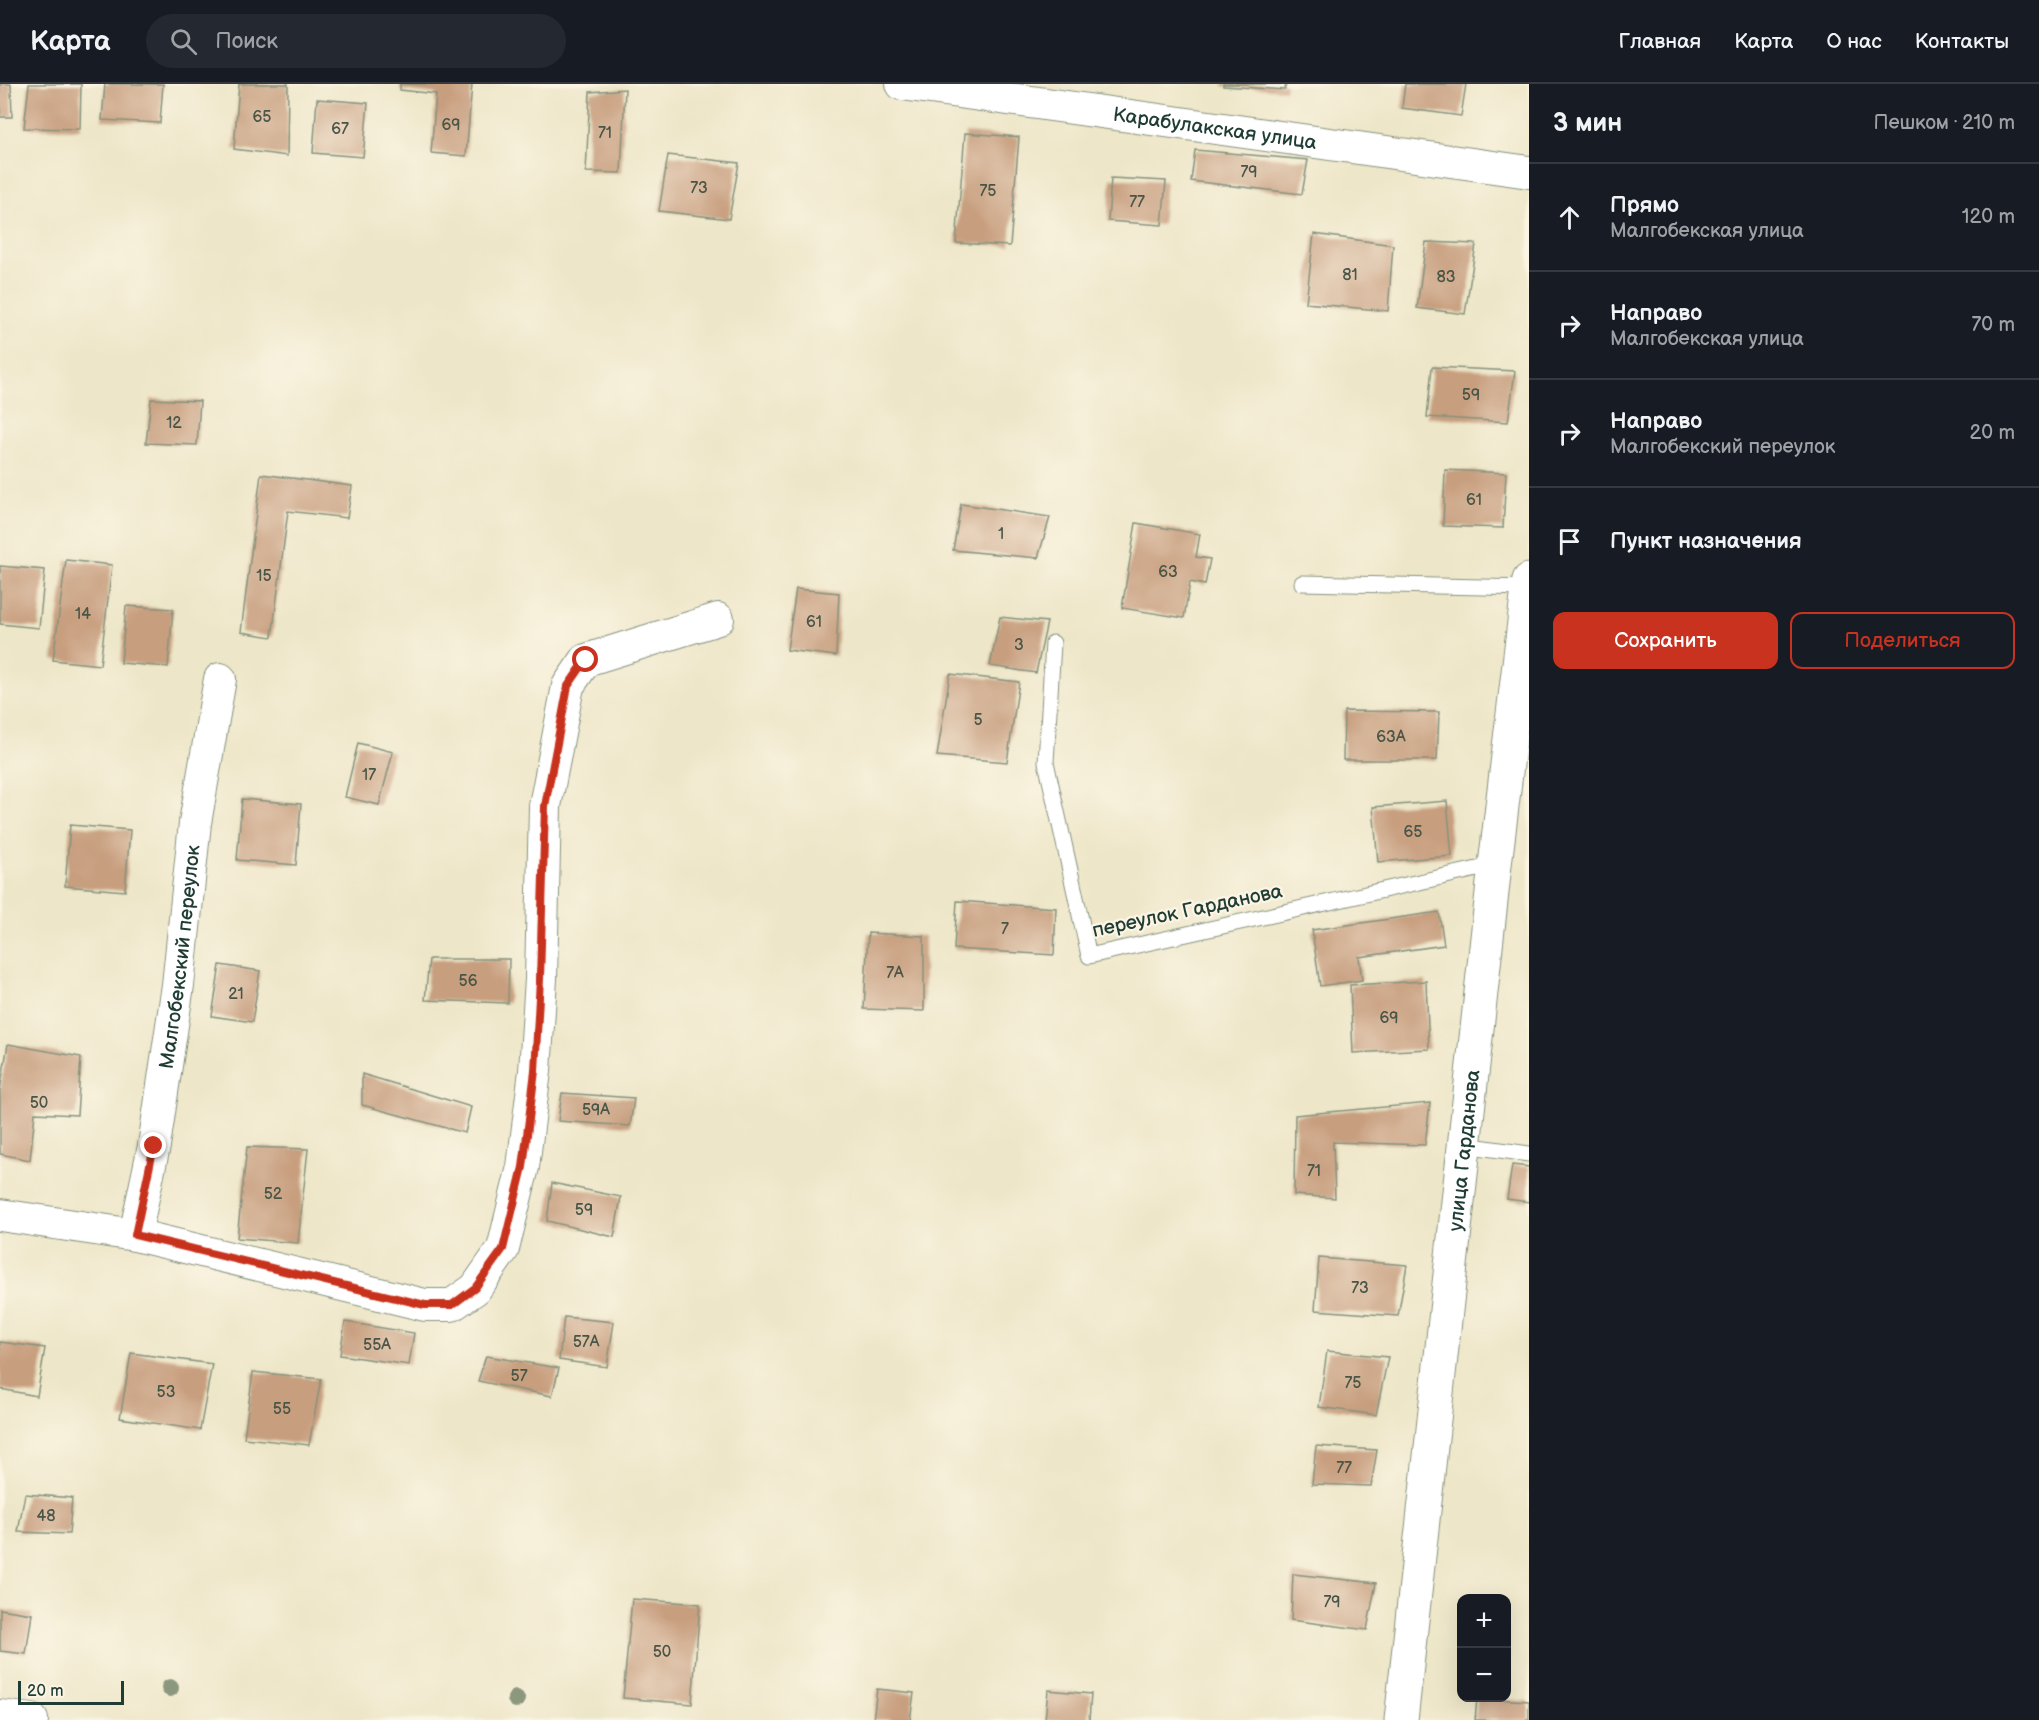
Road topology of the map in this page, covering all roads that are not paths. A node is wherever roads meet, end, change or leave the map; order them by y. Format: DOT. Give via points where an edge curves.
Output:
graph roads {
  1 [pos="902,84"];
  2 [pos="1529,172"];
  3 [pos="1302,583"];
  4 [pos="1529,584"];
  5 [pos="718,620"];
  6 [pos="1053,643"];
  7 [pos="220,679"];
  8 [pos="1495,865"];
  9 [pos="1464,1145"];
  10 [pos="1529,1154"];
  11 [pos="0,1215"];
  12 [pos="135,1235"];
  13 [pos="0,1716"];
  14 [pos="32,1720"];
  15 [pos="1401,1720"];
  1 -- 2 [label="street, Карабулакская улица"];
  3 -- 4 [label="lane"];
  4 -- 8 [label="street, улица Гарданова"];
  5 -- 12 [label="street" via="586,660 568,686 545,806 535,1071 523,1167 503,1249 475,1288 452,1305 425,1305"];
  6 -- 8 [label="lane, переулок Гарданова" via="1046,762 1089,956"];
  7 -- 12 [label="street, Малгобекский переулок" via="195,823 178,985 154,1146"];
  8 -- 9 [label="street, улица Гарданова"];
  9 -- 10 [label="lane"];
  9 -- 15 [label="street, улица Гарданова"];
  11 -- 12 [label="street"];
  13 -- 14 [label="street"];
}
